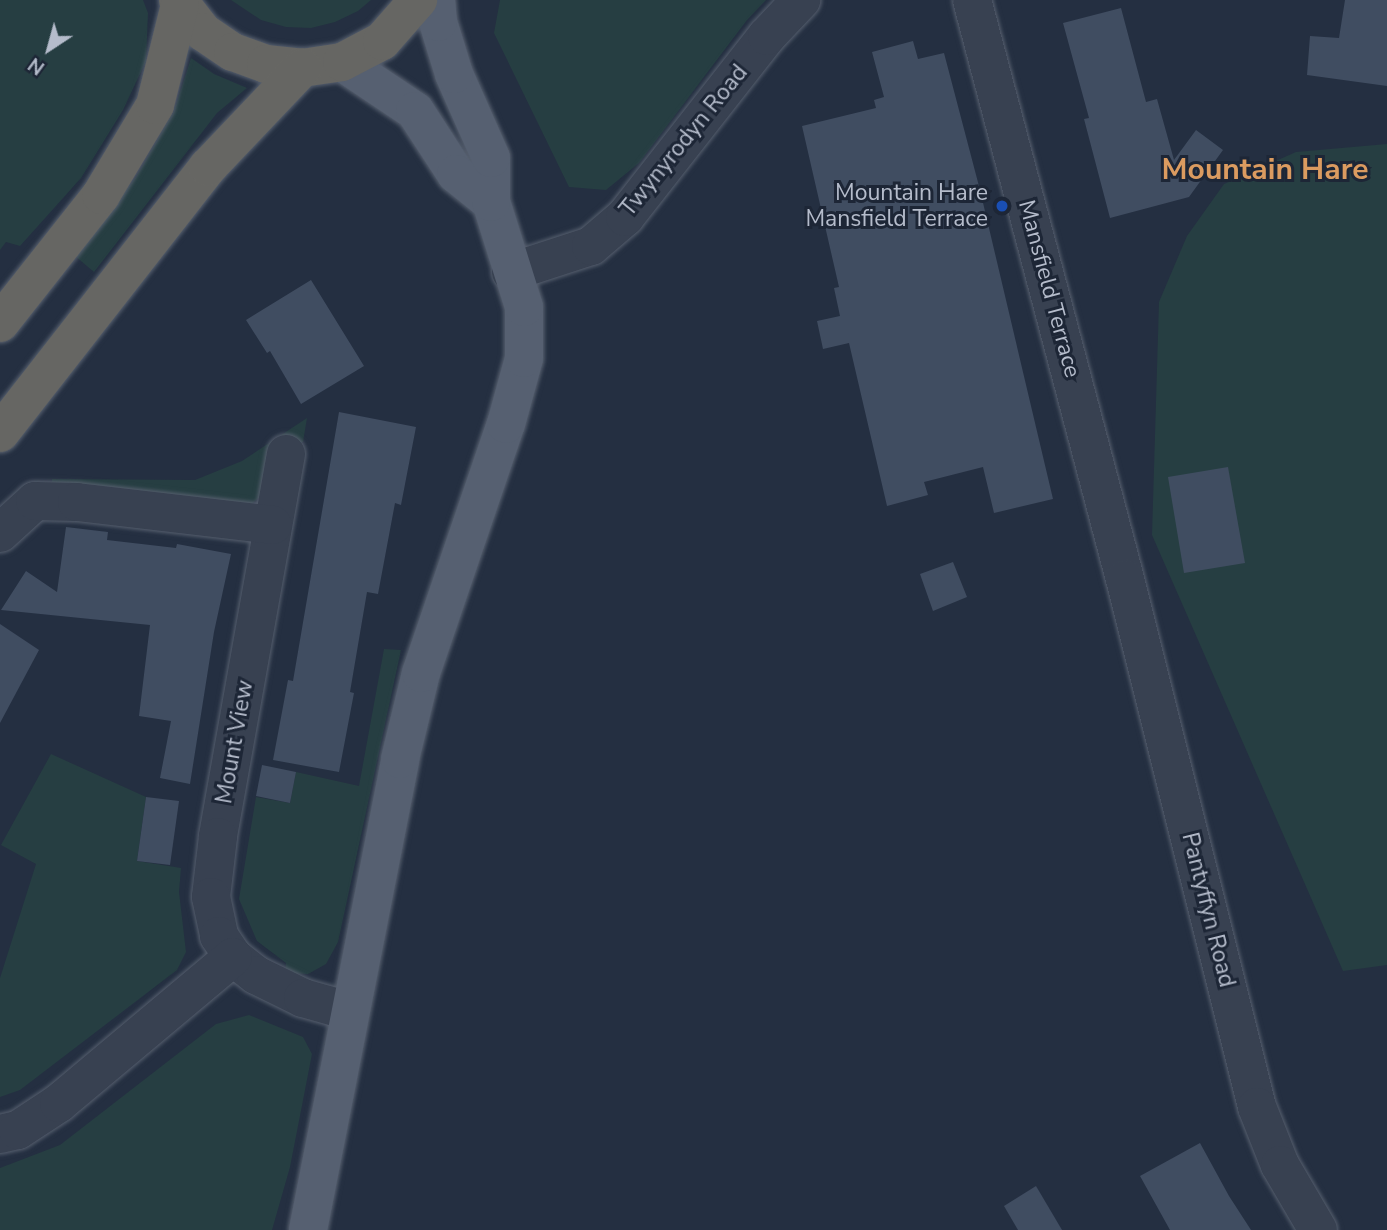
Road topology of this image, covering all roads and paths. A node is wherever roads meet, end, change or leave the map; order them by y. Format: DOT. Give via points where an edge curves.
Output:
graph roads {
  1 [pos="418,0"];
  2 [pos="436,0"];
  3 [pos="801,0"];
  4 [pos="972,0"];
  5 [pos="179,2"];
  6 [pos="342,62"];
  7 [pos="302,68"];
  8 [pos="491,202"];
  9 [pos="511,272"];
  10 [pos="0,323"];
  11 [pos="0,433"];
  12 [pos="286,454"];
  13 [pos="273,525"];
  14 [pos="0,533"];
  15 [pos="1125,579"];
  16 [pos="233,957"];
  17 [pos="349,1011"];
  18 [pos="0,1134"];
  19 [pos="308,1230"];
  20 [pos="1318,1230"];
  1 -- 6 [label="highway" via="382,41"];
  2 -- 8 [label="main road" via="454,74 491,158"];
  3 -- 9 [label="street, Twynyrodyn Road" via="767,36 625,217 591,246"];
  4 -- 15 [label="street, Mansfield Terrace"];
  5 -- 7 [label="highway" via="203,32 233,52 266,64"];
  5 -- 10 [label="highway" via="155,105 101,195"];
  6 -- 7 [label="highway"];
  6 -- 8 [label="main road" via="415,111 456,174"];
  7 -- 11 [label="highway" via="208,167"];
  8 -- 9 [label="main road"];
  9 -- 17 [label="main road" via="524,307 524,358 421,673"];
  12 -- 13 [label="street, Mount View"];
  13 -- 14 [label="street" via="36,501"];
  13 -- 16 [label="street, Mount View" via="211,897 219,936"];
  15 -- 20 [label="street, Pantyffyn Road" via="1258,1107 1280,1165"];
  16 -- 17 [label="street, Mount View" via="256,975 303,999"];
  16 -- 18 [label="street" via="58,1103 18,1130"];
  17 -- 19 [label="main road"];
}
